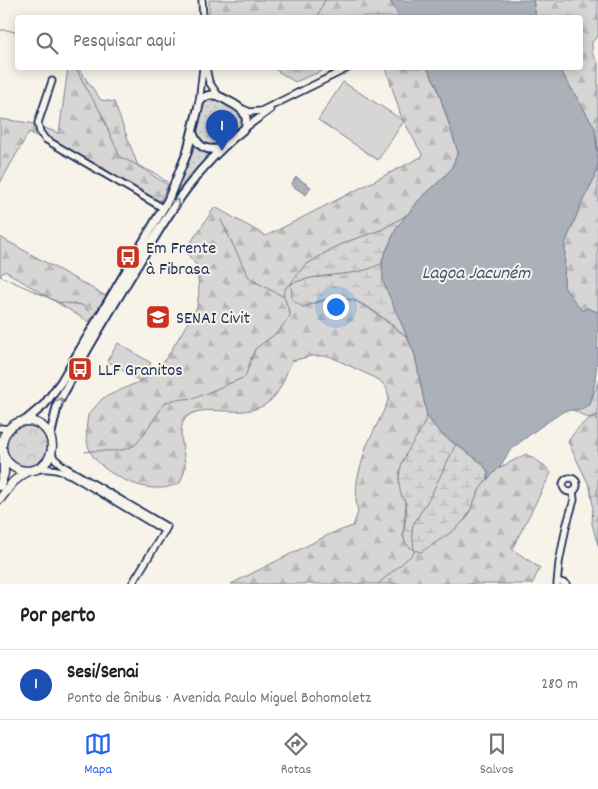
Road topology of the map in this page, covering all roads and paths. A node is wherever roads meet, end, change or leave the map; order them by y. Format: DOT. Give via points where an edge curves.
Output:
graph roads {
  1 [pos="202,0"];
  2 [pos="203,15"];
  3 [pos="205,70"];
  4 [pos="206,70"];
  5 [pos="340,70"];
  6 [pos="344,70"];
  7 [pos="338,73"];
  8 [pos="52,81"];
  9 [pos="218,95"];
  10 [pos="282,102"];
  11 [pos="199,104"];
  12 [pos="241,108"];
  13 [pos="245,128"];
  14 [pos="193,132"];
  15 [pos="221,148"];
  16 [pos="163,208"];
  17 [pos="25,421"];
  18 [pos="0,428"];
  19 [pos="9,429"];
  20 [pos="50,437"];
  21 [pos="2,448"];
  22 [pos="51,451"];
  23 [pos="31,470"];
  24 [pos="0,486"];
  25 [pos="573,491"];
  26 [pos="0,499"];
  27 [pos="166,529"];
  28 [pos="558,582"];
  29 [pos="132,584"];
  30 [pos="566,584"];
  1 -- 2 [label="street"];
  3 -- 11 [label="street"];
  4 -- 9 [label="street" via="210,85"];
  5 -- 7 [label="street"];
  6 -- 7 [label="street"];
  7 -- 10 [label="street"];
  8 -- 16 [label="street" via="38,123 45,139"];
  9 -- 11 [label="street" via="208,95"];
  9 -- 12 [label="street"];
  10 -- 12 [label="street" via="258,112"];
  10 -- 13 [label="street"];
  11 -- 14 [label="street"];
  12 -- 13 [label="street" via="246,117"];
  13 -- 15 [label="street"];
  14 -- 15 [label="street" via="203,147"];
  14 -- 16 [label="street" via="184,163"];
  20 -- 15 [label="street, one-way" via="58,403 68,383 162,224 192,180"];
  16 -- 17 [label="street" via="61,382 44,405"];
  17 -- 19 [label="main road"];
  17 -- 20 [label="main road" via="39,424"];
  18 -- 19 [label="street"];
  19 -- 21 [label="main road"];
  20 -- 22 [label="main road"];
  21 -- 23 [label="main road" via="12,466"];
  21 -- 24 [label="main road" via="4,473"];
  22 -- 23 [label="main road" via="46,462"];
  22 -- 27 [label="street" via="63,466"];
  23 -- 26 [label="main road" via="13,482"];
  23 -- 27 [label="street" via="45,467 71,475"];
  25 -- 28 [label="street"];
  27 -- 29 [label="street"];
  28 -- 30 [label="street"];
}
